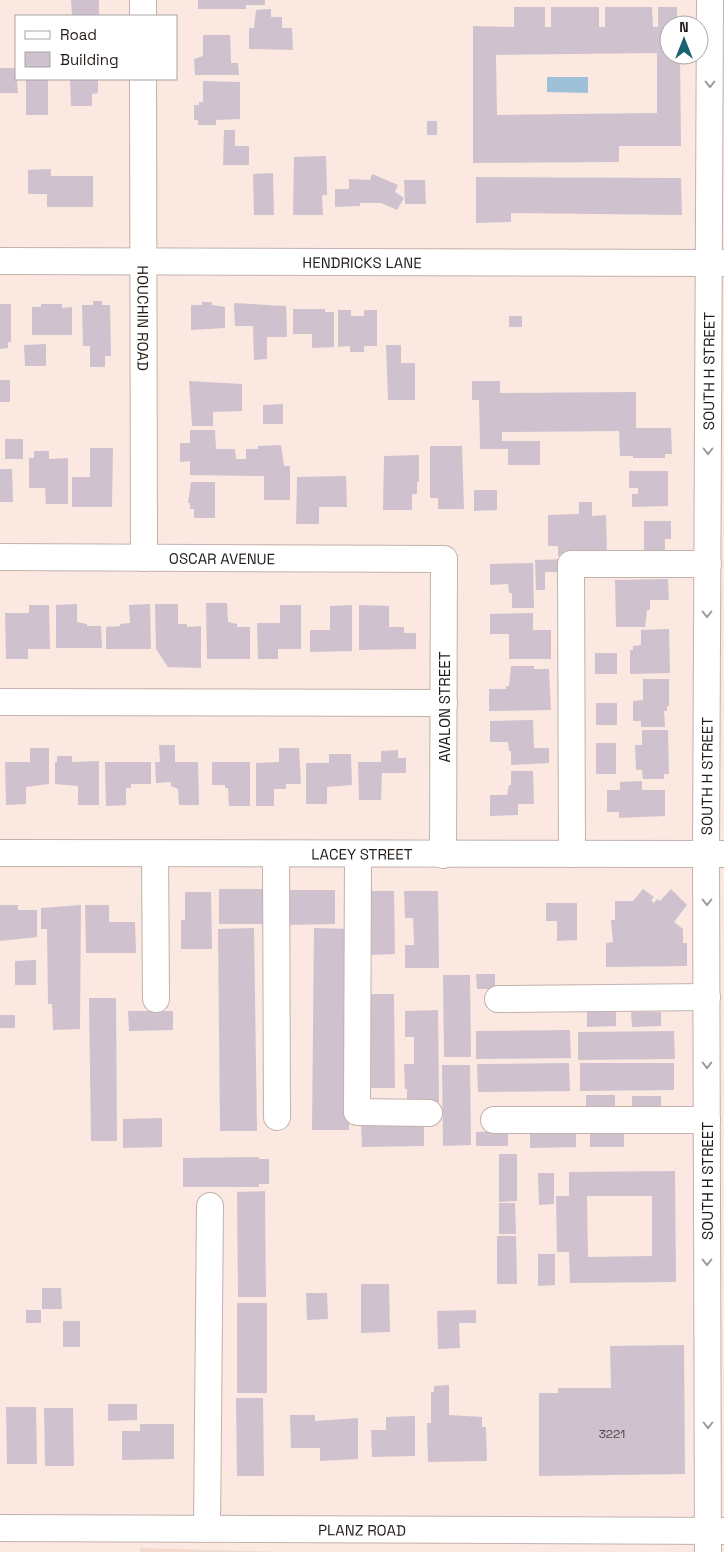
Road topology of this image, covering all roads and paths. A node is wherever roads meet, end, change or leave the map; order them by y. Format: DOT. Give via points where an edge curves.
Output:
graph roads {
  1 [pos="143,0"];
  2 [pos="710,0"];
  3 [pos="143,15"];
  4 [pos="143,80"];
  5 [pos="0,261"];
  6 [pos="143,262"];
  7 [pos="716,262"];
  8 [pos="0,557"];
  9 [pos="144,558"];
  10 [pos="444,559"];
  11 [pos="708,564"];
  12 [pos="0,702"];
  13 [pos="444,703"];
  14 [pos="0,854"];
  15 [pos="155,854"];
  16 [pos="276,854"];
  17 [pos="358,854"];
  18 [pos="572,854"];
  19 [pos="715,854"];
  20 [pos="443,855"];
  21 [pos="707,997"];
  22 [pos="156,998"];
  23 [pos="498,998"];
  24 [pos="429,1113"];
  25 [pos="277,1117"];
  26 [pos="494,1120"];
  27 [pos="707,1120"];
  28 [pos="210,1206"];
  29 [pos="0,1528"];
  30 [pos="199,1537"];
  31 [pos="713,1538"];
  32 [pos="442,1541"];
  1 -- 3 [label="street"];
  2 -- 7 [label="street, SOUTH H STREET, one-way"];
  4 -- 6 [label="street, HOUCHIN ROAD"];
  5 -- 6 [label="street, HENDRICKS LANE"];
  6 -- 7 [label="street, HENDRICKS LANE"];
  6 -- 9 [label="street, HOUCHIN ROAD"];
  7 -- 11 [label="street, SOUTH H STREET, one-way"];
  8 -- 9 [label="street, OSCAR AVENUE"];
  9 -- 10 [label="street, OSCAR AVENUE"];
  10 -- 13 [label="street, AVALON STREET"];
  11 -- 18 [label="street" via="571,564"];
  11 -- 19 [label="street, SOUTH H STREET, one-way"];
  12 -- 13 [label="street"];
  13 -- 20 [label="street, AVALON STREET"];
  14 -- 15 [label="street, LACEY STREET"];
  15 -- 16 [label="street, LACEY STREET"];
  15 -- 22 [label="street"];
  16 -- 17 [label="street, LACEY STREET"];
  16 -- 25 [label="street"];
  17 -- 20 [label="street, LACEY STREET"];
  17 -- 24 [label="street" via="357,1112"];
  18 -- 19 [label="street, LACEY STREET"];
  18 -- 20 [label="street, LACEY STREET"];
  19 -- 21 [label="street, SOUTH H STREET, one-way"];
  21 -- 23 [label="street"];
  21 -- 27 [label="street, SOUTH H STREET, one-way"];
  26 -- 27 [label="street"];
  27 -- 31 [label="street, SOUTH H STREET, one-way"];
  28 -- 30 [label="street"];
  29 -- 30 [label="street, PLANZ ROAD"];
  30 -- 32 [label="street, PLANZ ROAD"];
  31 -- 32 [label="street, PLANZ ROAD"];
}
